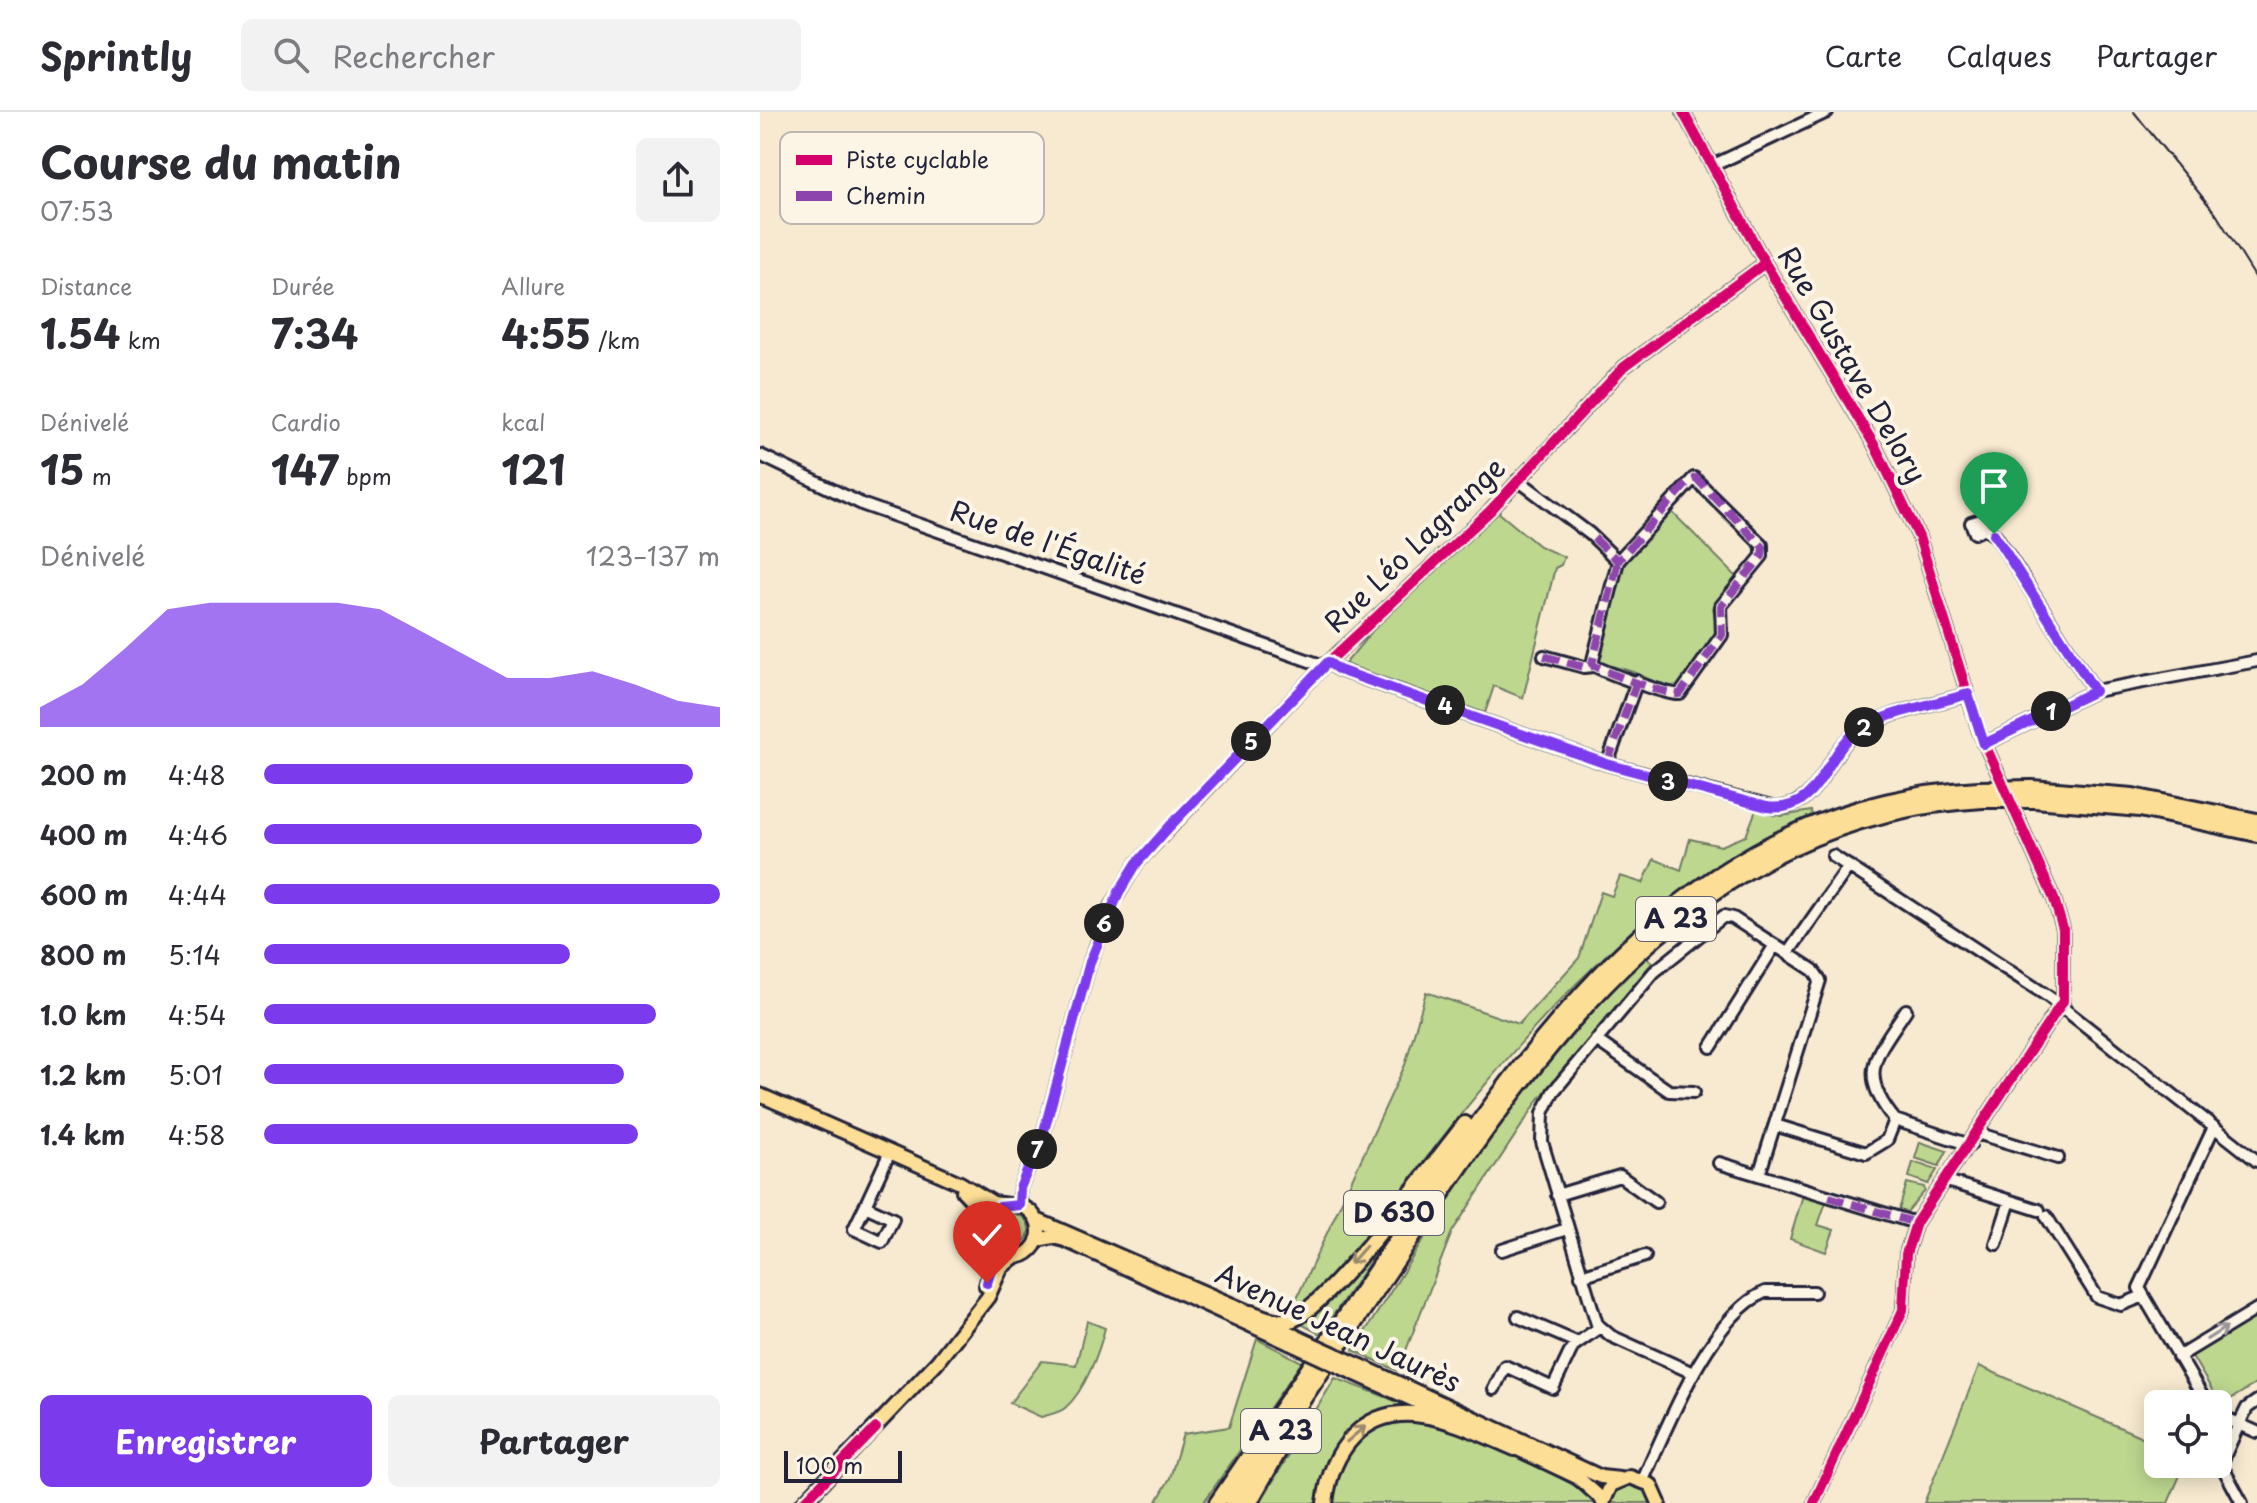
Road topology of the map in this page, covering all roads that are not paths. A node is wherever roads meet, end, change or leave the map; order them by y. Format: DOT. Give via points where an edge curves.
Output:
graph roads {
  1 [pos="1683,112"];
  2 [pos="1827,112"];
  3 [pos="1714,165"];
  4 [pos="1765,263"];
  5 [pos="760,455"];
  6 [pos="1518,480"];
  7 [pos="1984,528"];
  8 [pos="1618,561"];
  9 [pos="1544,656"];
  10 [pos="2257,661"];
  11 [pos="1326,664"];
  12 [pos="1593,666"];
  13 [pos="1637,681"];
  14 [pos="2095,691"];
  15 [pos="1968,694"];
  16 [pos="1984,744"];
  17 [pos="1607,764"];
  18 [pos="2034,794"];
  19 [pos="1981,795"];
  20 [pos="2257,821"];
  21 [pos="2257,834"];
  22 [pos="1833,856"];
  23 [pos="1849,866"];
  24 [pos="1775,945"];
  25 [pos="1788,953"];
  26 [pos="2061,1005"];
  27 [pos="1906,1010"];
  28 [pos="1596,1040"];
  29 [pos="1711,1047"];
  30 [pos="1517,1068"];
  31 [pos="1694,1092"];
  32 [pos="760,1095"];
  33 [pos="1895,1120"];
  34 [pos="1775,1125"];
  35 [pos="2214,1127"];
  36 [pos="1977,1133"];
  37 [pos="1970,1145"];
  38 [pos="889,1154"];
  39 [pos="2058,1158"];
  40 [pos="2257,1161"];
  41 [pos="907,1162"];
  42 [pos="1719,1163"];
  43 [pos="1759,1175"];
  44 [pos="1947,1181"];
  45 [pos="1557,1195"];
  46 [pos="2010,1201"];
  47 [pos="1656,1202"];
  48 [pos="1013,1205"];
  49 [pos="865,1206"];
  50 [pos="1037,1220"];
  51 [pos="1916,1223"];
  52 [pos="987,1224"];
  53 [pos="1567,1229"];
  54 [pos="1037,1240"];
  55 [pos="1996,1244"];
  56 [pos="991,1246"];
  57 [pos="1502,1250"];
  58 [pos="1645,1256"];
  59 [pos="1014,1257"];
  60 [pos="1581,1276"];
  61 [pos="1814,1292"];
  62 [pos="2141,1297"];
  63 [pos="2257,1309"];
  64 [pos="978,1310"];
  65 [pos="1251,1313"];
  66 [pos="1518,1317"];
  67 [pos="1600,1327"];
  68 [pos="1576,1342"];
  69 [pos="1299,1343"];
  70 [pos="2178,1357"];
  71 [pos="1330,1360"];
  72 [pos="1358,1370"];
  73 [pos="1693,1373"];
  74 [pos="1494,1389"];
  75 [pos="2198,1390"];
  76 [pos="2257,1401"];
  77 [pos="2232,1421"];
  78 [pos="2239,1424"];
  79 [pos="2257,1432"];
  80 [pos="1515,1448"];
  81 [pos="1620,1479"];
  82 [pos="1643,1480"];
  83 [pos="1661,1501"];
  84 [pos="1603,1502"];
  85 [pos="804,1503"];
  86 [pos="1217,1503"];
  87 [pos="1233,1503"];
  88 [pos="1249,1503"];
  89 [pos="1325,1503"];
  90 [pos="1814,1503"];
  91 [pos="2242,1503"];
  1 -- 3 [label="street, Rue Gustave Delory"];
  2 -- 3 [label="street"];
  3 -- 4 [label="street, Rue Gustave Delory"];
  4 -- 6 [label="street, Rue Léo Lagrange" via="1629,362"];
  4 -- 15 [label="street, Rue Gustave Delory" via="1875,446 1919,537"];
  5 -- 11 [label="street, Rue de l'Égalité" via="887,513"];
  6 -- 8 [label="street, Rue Léo Lagrange"];
  6 -- 11 [label="street, Rue Léo Lagrange"];
  7 -- 14 [label="street" via="1996,536"];
  8 -- 12 [label="street"];
  8 -- 13 [label="street" via="1694,478 1764,551 1721,606 1722,635 1682,692 1672,695"];
  9 -- 12 [label="street"];
  10 -- 14 [label="street"];
  11 -- 17 [label="street, Rue de l'Égalité"];
  11 -- 48 [label="street, Rue Léo Lagrange" via="1170,826 1119,892 1090,962 1044,1131"];
  12 -- 13 [label="street"];
  13 -- 17 [label="street"];
  14 -- 16 [label="street"];
  15 -- 16 [label="street, Rue Gustave Delory"];
  15 -- 17 [label="street, Rue de l'Égalité" via="1861,729 1846,742 1812,793 1784,808"];
  16 -- 26 [label="street, Rue Gustave Delory" via="2059,915 2065,943"];
  18 -- 19 [label="highway, A 23, bridge"];
  18 -- 20 [label="highway, A 23" via="2133,796"];
  18 -- 21 [label="highway, A 23"];
  19 -- 30 [label="highway, A 23" via="1911,797 1843,814 1781,838 1727,868 1623,950"];
  19 -- 71 [label="highway, A 23" via="1890,813 1811,838 1733,879 1658,934 1580,1011 1510,1097"];
  22 -- 23 [label="street"];
  23 -- 25 [label="street"];
  23 -- 26 [label="street"];
  24 -- 25 [label="street"];
  24 -- 28 [label="street" via="1733,918 1718,918 1654,972"];
  24 -- 29 [label="street"];
  25 -- 34 [label="street" via="1820,980"];
  26 -- 35 [label="street"];
  26 -- 36 [label="street"];
  27 -- 33 [label="street" via="1872,1066 1874,1082"];
  28 -- 31 [label="street" via="1671,1093"];
  28 -- 45 [label="street" via="1553,1092 1543,1113 1542,1142"];
  30 -- 65 [label="highway, D 630, one-way" via="1493,1089 1311,1307 1285,1321"];
  30 -- 86 [label="highway, A 23"];
  32 -- 38 [label="main road"];
  33 -- 34 [label="street" via="1887,1140 1866,1153"];
  33 -- 37 [label="street"];
  34 -- 43 [label="street"];
  35 -- 40 [label="street"];
  35 -- 62 [label="street" via="2140,1281"];
  36 -- 37 [label="street"];
  36 -- 39 [label="street"];
  37 -- 44 [label="street"];
  38 -- 41 [label="main road"];
  38 -- 49 [label="street"];
  41 -- 48 [label="main road" via="990,1202"];
  41 -- 52 [label="main road" via="968,1195"];
  42 -- 43 [label="street"];
  43 -- 51 [label="street"];
  44 -- 46 [label="street"];
  44 -- 51 [label="street"];
  45 -- 47 [label="street" via="1620,1176"];
  45 -- 53 [label="street"];
  46 -- 55 [label="street"];
  46 -- 62 [label="street" via="2042,1213 2097,1297 2121,1305"];
  48 -- 50 [label="main road"];
  48 -- 52 [label="main road" via="994,1212"];
  50 -- 54 [label="main road"];
  50 -- 65 [label="main road, Avenue Jean Jaurès / D 630"];
  51 -- 90 [label="street" via="1906,1254 1901,1314"];
  52 -- 56 [label="main road"];
  53 -- 57 [label="street"];
  53 -- 60 [label="street"];
  54 -- 59 [label="main road" via="1029,1251"];
  54 -- 69 [label="main road, Avenue Jean Jaurès / D 630" via="1065,1240"];
  56 -- 59 [label="main road"];
  56 -- 64 [label="main road" via="992,1263"];
  58 -- 60 [label="street"];
  59 -- 64 [label="main road" via="1001,1268"];
  60 -- 67 [label="street"];
  61 -- 73 [label="street" via="1757,1296 1726,1327"];
  62 -- 70 [label="street"];
  70 -- 63 [label="street, one-way"];
  64 -- 85 [label="main road" via="878,1430"];
  65 -- 69 [label="main road, Avenue Jean Jaurès / D 630"];
  66 -- 68 [label="street"];
  67 -- 68 [label="street"];
  67 -- 73 [label="street"];
  68 -- 74 [label="street" via="1553,1388 1505,1366"];
  69 -- 72 [label="main road, Avenue Jean Jaurès / D 630, bridge"];
  70 -- 75 [label="street"];
  71 -- 87 [label="highway, A 23"];
  71 -- 88 [label="highway"];
  72 -- 80 [label="main road, Avenue Jean Jaurès / D 630"];
  72 -- 81 [label="main road, Avenue Jean Jaurès / D 630" via="1601,1477"];
  73 -- 82 [label="street"];
  76 -- 78 [label="street"];
  77 -- 78 [label="street"];
  78 -- 79 [label="street"];
  78 -- 91 [label="street" via="2221,1464"];
  80 -- 84 [label="main road, Avenue Jean Jaurès / D 630" via="1577,1477"];
  89 -- 80 [label="highway, one-way" via="1330,1471 1343,1446 1359,1430 1386,1417 1425,1415"];
  81 -- 82 [label="main road, Avenue Jean Jaurès"];
  81 -- 84 [label="main road"];
  82 -- 83 [label="main road"];
}
